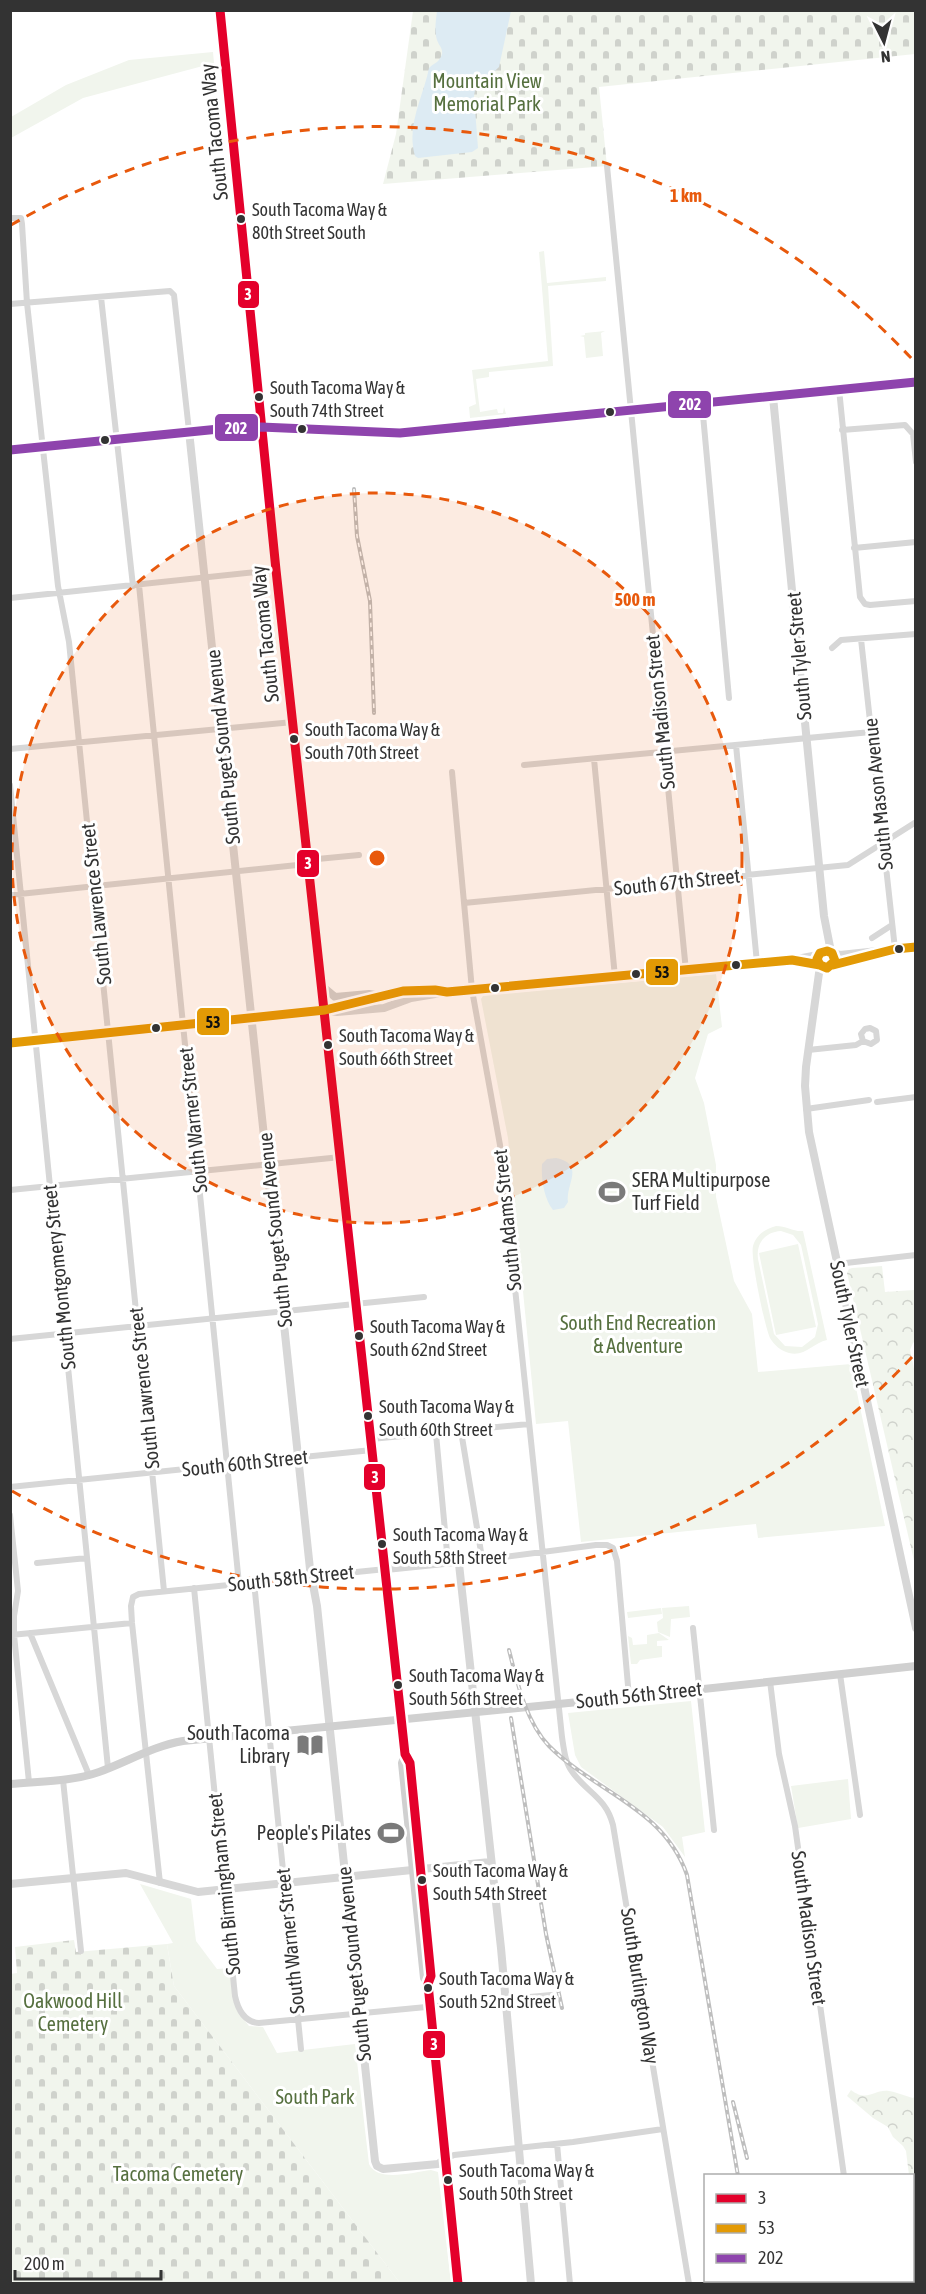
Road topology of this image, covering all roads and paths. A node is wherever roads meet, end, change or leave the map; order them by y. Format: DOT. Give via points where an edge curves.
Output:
graph roads {
  1 [pos="220,11"];
  2 [pos="607,166"];
  3 [pos="10,218"];
  4 [pos="101,297"];
  5 [pos="27,303"];
  6 [pos="10,304"];
  7 [pos="915,382"];
  8 [pos="839,389"];
  9 [pos="773,396"];
  10 [pos="702,404"];
  11 [pos="630,411"];
  12 [pos="261,427"];
  13 [pos="842,430"];
  14 [pos="189,431"];
  15 [pos="116,439"];
  16 [pos="43,447"];
  17 [pos="10,450"];
  18 [pos="915,462"];
  19 [pos="915,542"];
  20 [pos="854,548"];
  21 [pos="276,570"];
  22 [pos="205,579"];
  23 [pos="136,585"];
  24 [pos="60,593"];
  25 [pos="10,598"];
  26 [pos="915,601"];
  27 [pos="915,634"];
  28 [pos="861,639"];
  29 [pos="832,648"];
  30 [pos="729,698"];
  31 [pos="293,722"];
  32 [pos="221,729"];
  33 [pos="871,732"];
  34 [pos="154,735"];
  35 [pos="806,738"];
  36 [pos="80,742"];
  37 [pos="736,745"];
  38 [pos="10,749"];
  39 [pos="664,752"];
  40 [pos="594,759"];
  41 [pos="524,765"];
  42 [pos="452,772"];
  43 [pos="10,785"];
  44 [pos="915,822"];
  45 [pos="884,844"];
  46 [pos="359,855"];
  47 [pos="307,862"];
  48 [pos="820,868"];
  49 [pos="237,871"];
  50 [pos="748,874"];
  51 [pos="168,878"];
  52 [pos="677,881"];
  53 [pos="94,886"];
  54 [pos="606,889"];
  55 [pos="20,894"];
  56 [pos="10,895"];
  57 [pos="464,903"];
  58 [pos="892,925"];
  59 [pos="873,938"];
  60 [pos="915,947"];
  61 [pos="895,949"];
  62 [pos="826,953"];
  63 [pos="792,960"];
  64 [pos="757,963"];
  65 [pos="820,966"];
  66 [pos="832,966"];
  67 [pos="686,971"];
  68 [pos="615,977"];
  69 [pos="322,986"];
  70 [pos="472,990"];
  71 [pos="447,992"];
  72 [pos="375,995"];
  73 [pos="325,1010"];
  74 [pos="253,1017"];
  75 [pos="814,1018"];
  76 [pos="183,1025"];
  77 [pos="108,1033"];
  78 [pos="34,1041"];
  79 [pos="863,1041"];
  80 [pos="10,1043"];
  81 [pos="807,1050"];
  82 [pos="915,1097"];
  83 [pos="869,1100"];
  84 [pos="878,1102"];
  85 [pos="806,1109"];
  86 [pos="341,1156"];
  87 [pos="268,1164"];
  88 [pos="198,1172"];
  89 [pos="123,1179"];
  90 [pos="49,1186"];
  91 [pos="10,1190"];
  92 [pos="915,1255"];
  93 [pos="837,1264"];
  94 [pos="424,1297"];
  95 [pos="357,1304"];
  96 [pos="282,1311"];
  97 [pos="212,1318"];
  98 [pos="137,1326"];
  99 [pos="64,1334"];
  100 [pos="10,1339"];
  101 [pos="529,1424"];
  102 [pos="461,1431"];
  103 [pos="436,1434"];
  104 [pos="371,1439"];
  105 [pos="372,1450"];
  106 [pos="299,1457"];
  107 [pos="227,1464"];
  108 [pos="152,1472"];
  109 [pos="79,1480"];
  110 [pos="10,1487"];
  111 [pos="10,1515"];
  112 [pos="542,1552"];
  113 [pos="504,1557"];
  114 [pos="87,1558"];
  115 [pos="37,1563"];
  116 [pos="448,1563"];
  117 [pos="459,1564"];
  118 [pos="386,1569"];
  119 [pos="312,1576"];
  120 [pos="254,1582"];
  121 [pos="239,1584"];
  122 [pos="194,1588"];
  123 [pos="164,1592"];
  124 [pos="132,1623"];
  125 [pos="94,1626"];
  126 [pos="693,1628"];
  127 [pos="915,1628"];
  128 [pos="30,1633"];
  129 [pos="12,1635"];
  130 [pos="915,1666"];
  131 [pos="840,1674"];
  132 [pos="770,1681"];
  133 [pos="699,1689"];
  134 [pos="629,1697"];
  135 [pos="558,1704"];
  136 [pos="474,1712"];
  137 [pos="402,1719"];
  138 [pos="329,1727"];
  139 [pos="269,1732"];
  140 [pos="208,1738"];
  141 [pos="147,1752"];
  142 [pos="108,1768"];
  143 [pos="89,1775"];
  144 [pos="63,1780"];
  145 [pos="29,1782"];
  146 [pos="10,1784"];
  147 [pos="861,1815"];
  148 [pos="714,1830"];
  149 [pos="490,1862"];
  150 [pos="417,1870"];
  151 [pos="74,1877"];
  152 [pos="345,1877"];
  153 [pos="160,1883"];
  154 [pos="10,1884"];
  155 [pos="284,1884"];
  156 [pos="224,1890"];
  157 [pos="81,1951"];
  158 [pos="551,1995"];
  159 [pos="505,1999"];
  160 [pos="430,2006"];
  161 [pos="359,2014"];
  162 [pos="298,2019"];
  163 [pos="301,2049"];
  164 [pos="663,2129"];
  165 [pos="557,2144"];
  166 [pos="519,2148"];
  167 [pos="445,2159"];
  168 [pos="844,2174"];
  169 [pos="458,2283"];
  170 [pos="531,2283"];
  171 [pos="570,2283"];
  172 [pos="689,2283"];
  1 -- 12 [label="main road, South Tacoma Way"];
  2 -- 11 [label="street, South Madison Street"];
  3 -- 5 [label="street, South Lawrence Street" via="21,218"];
  4 -- 5 [label="street"];
  4 -- 14 [label="street, South Puget Sound Avenue" via="163,290 174,295"];
  4 -- 15 [label="street, South Warner Street"];
  5 -- 6 [label="street"];
  5 -- 16 [label="street, South Lawrence Street"];
  7 -- 8 [label="main road"];
  8 -- 9 [label="main road"];
  8 -- 13 [label="street"];
  9 -- 10 [label="main road"];
  9 -- 35 [label="street, South Tyler Street"];
  10 -- 11 [label="main road"];
  10 -- 30 [label="street"];
  11 -- 12 [label="main road" via="400,433"];
  11 -- 39 [label="street, South Madison Street"];
  12 -- 14 [label="main road"];
  12 -- 21 [label="main road, South Tacoma Way"];
  13 -- 18 [label="street" via="905,425 913,434"];
  13 -- 20 [label="street"];
  14 -- 15 [label="main road"];
  14 -- 22 [label="street, South Puget Sound Avenue"];
  15 -- 16 [label="main road"];
  15 -- 23 [label="street, South Warner Street"];
  16 -- 17 [label="main road"];
  16 -- 24 [label="street, South Lawrence Street"];
  19 -- 20 [label="street"];
  20 -- 26 [label="street" via="858,592 865,604"];
  21 -- 22 [label="street"];
  21 -- 31 [label="main road, South Tacoma Way"];
  22 -- 23 [label="street"];
  22 -- 32 [label="street, South Puget Sound Avenue"];
  23 -- 24 [label="street"];
  23 -- 34 [label="street, South Warner Street"];
  24 -- 25 [label="street"];
  24 -- 36 [label="street, South Lawrence Street"];
  27 -- 28 [label="street"];
  28 -- 29 [label="street" via="841,640"];
  28 -- 33 [label="street, South Mason Avenue"];
  31 -- 32 [label="street"];
  31 -- 47 [label="main road, South Tacoma Way"];
  32 -- 34 [label="street"];
  32 -- 49 [label="street, South Puget Sound Avenue"];
  33 -- 35 [label="street"];
  33 -- 45 [label="street, South Mason Avenue"];
  34 -- 36 [label="street"];
  34 -- 51 [label="street, South Warner Street"];
  35 -- 37 [label="street"];
  35 -- 48 [label="street, South Tyler Street"];
  36 -- 38 [label="street"];
  36 -- 53 [label="street, South Lawrence Street"];
  37 -- 39 [label="street"];
  37 -- 50 [label="street"];
  39 -- 40 [label="street"];
  39 -- 52 [label="street, South Madison Street"];
  40 -- 41 [label="street"];
  40 -- 54 [label="street"];
  42 -- 57 [label="street, South Adams Street"];
  43 -- 55 [label="street, South Montgomery Street"];
  44 -- 45 [label="street, South 67th Street"];
  45 -- 48 [label="street, South 67th Street" via="850,864"];
  45 -- 58 [label="street, South Mason Avenue"];
  46 -- 47 [label="street"];
  47 -- 49 [label="street"];
  47 -- 69 [label="main road, South Tacoma Way"];
  48 -- 50 [label="street, South 67th Street"];
  48 -- 62 [label="street, South Tyler Street"];
  49 -- 51 [label="street"];
  49 -- 74 [label="street, South Puget Sound Avenue"];
  50 -- 52 [label="street, South 67th Street"];
  50 -- 64 [label="street"];
  51 -- 53 [label="street"];
  51 -- 76 [label="street, South Warner Street"];
  52 -- 54 [label="street, South 67th Street"];
  52 -- 67 [label="street, South Madison Street"];
  53 -- 55 [label="street"];
  53 -- 77 [label="street, South Lawrence Street"];
  54 -- 57 [label="street, South 67th Street"];
  54 -- 68 [label="street"];
  55 -- 56 [label="street"];
  55 -- 78 [label="street, South Montgomery Street"];
  57 -- 70 [label="street, South Adams Street"];
  58 -- 59 [label="street"];
  58 -- 61 [label="street, South Mason Avenue"];
  60 -- 61 [label="street"];
  61 -- 62 [label="street"];
  61 -- 66 [label="street"];
  62 -- 63 [label="street"];
  62 -- 65 [label="street" via="817,959"];
  62 -- 66 [label="street" via="835,959"];
  63 -- 64 [label="street"];
  63 -- 65 [label="street"];
  64 -- 67 [label="street"];
  65 -- 66 [label="street"];
  65 -- 75 [label="street, South Tyler Street"];
  66 -- 75 [label="street, South Tyler Street"];
  67 -- 68 [label="street"];
  68 -- 70 [label="street"];
  69 -- 72 [label="main road" via="335,997"];
  69 -- 73 [label="main road, South Tacoma Way"];
  70 -- 71 [label="street"];
  70 -- 101 [label="street, South Adams Street" via="500,1145"];
  71 -- 72 [label="street" via="437,988"];
  71 -- 73 [label="street" via="411,998 384,1008"];
  72 -- 73 [label="street"];
  73 -- 74 [label="street"];
  73 -- 86 [label="main road, South Tacoma Way"];
  74 -- 76 [label="street"];
  74 -- 87 [label="street, South Puget Sound Avenue"];
  75 -- 81 [label="street, South Tyler Street"];
  76 -- 77 [label="street"];
  76 -- 88 [label="street, South Warner Street"];
  77 -- 78 [label="street"];
  77 -- 89 [label="street, South Lawrence Street"];
  78 -- 80 [label="street"];
  78 -- 90 [label="street, South Montgomery Street"];
  79 -- 81 [label="street"];
  81 -- 85 [label="street, South Tyler Street"];
  82 -- 84 [label="street"];
  83 -- 85 [label="street"];
  85 -- 93 [label="street, South Tyler Street"];
  86 -- 87 [label="street"];
  86 -- 95 [label="main road, South Tacoma Way"];
  87 -- 88 [label="street"];
  87 -- 96 [label="street, South Puget Sound Avenue"];
  88 -- 89 [label="street"];
  88 -- 97 [label="street, South Warner Street"];
  89 -- 90 [label="street"];
  89 -- 98 [label="street, South Lawrence Street"];
  90 -- 91 [label="street"];
  90 -- 99 [label="street, South Montgomery Street"];
  92 -- 93 [label="street"];
  93 -- 127 [label="street, South Tyler Street"];
  94 -- 95 [label="street"];
  95 -- 96 [label="street"];
  95 -- 104 [label="main road, South Tacoma Way"];
  96 -- 97 [label="street"];
  96 -- 106 [label="street, South Puget Sound Avenue"];
  97 -- 98 [label="street"];
  97 -- 107 [label="street, South Warner Street"];
  98 -- 99 [label="street"];
  98 -- 108 [label="street, South Lawrence Street"];
  99 -- 100 [label="street"];
  99 -- 109 [label="street, South Montgomery Street"];
  101 -- 102 [label="street"];
  101 -- 112 [label="street, South Adams Street"];
  102 -- 103 [label="street"];
  102 -- 117 [label="street" via="481,1551 476,1558"];
  103 -- 104 [label="street"];
  103 -- 116 [label="street"];
  104 -- 105 [label="main road, South Tacoma Way"];
  105 -- 106 [label="street, South 60th Street"];
  105 -- 118 [label="main road, South Tacoma Way"];
  106 -- 107 [label="street, South 60th Street"];
  106 -- 119 [label="street, South Puget Sound Avenue"];
  107 -- 108 [label="street, South 60th Street"];
  107 -- 121 [label="street, South Warner Street"];
  108 -- 109 [label="street, South 60th Street"];
  108 -- 123 [label="street, South Lawrence Street"];
  109 -- 110 [label="street, South 60th Street"];
  109 -- 114 [label="street, South Montgomery Street"];
  111 -- 129 [label="street" via="18,1591"];
  112 -- 113 [label="street"];
  112 -- 134 [label="street" via="601,1544 613,1548"];
  112 -- 135 [label="street, South Adams Street"];
  114 -- 115 [label="street"];
  114 -- 125 [label="street, South Montgomery Street"];
  116 -- 117 [label="street, South 58th Street"];
  116 -- 118 [label="street, South 58th Street"];
  117 -- 136 [label="street"];
  118 -- 119 [label="street, South 58th Street"];
  118 -- 137 [label="main road, South Tacoma Way"];
  119 -- 120 [label="street, South 58th Street"];
  119 -- 138 [label="street, South Puget Sound Avenue"];
  120 -- 121 [label="street, South 58th Street"];
  120 -- 139 [label="street, South Warner Street"];
  121 -- 122 [label="street, South 58th Street"];
  122 -- 123 [label="street, South 58th Street"];
  122 -- 140 [label="street, South Birmingham Street"];
  123 -- 124 [label="street, South 58th Street" via="132,1598"];
  124 -- 125 [label="street"];
  124 -- 141 [label="street"];
  125 -- 128 [label="street"];
  125 -- 142 [label="street, South Montgomery Street"];
  126 -- 133 [label="street"];
  128 -- 129 [label="street"];
  128 -- 143 [label="street"];
  129 -- 145 [label="street"];
  130 -- 131 [label="main road, South 56th Street"];
  131 -- 132 [label="main road, South 56th Street"];
  131 -- 147 [label="street"];
  132 -- 133 [label="main road, South 56th Street"];
  132 -- 168 [label="street, South Madison Street" via="776,1736 795,1826"];
  133 -- 134 [label="main road, South 56th Street"];
  133 -- 148 [label="street"];
  134 -- 135 [label="main road, South 56th Street"];
  135 -- 136 [label="main road, South 56th Street"];
  135 -- 164 [label="street, South Burlington Way" via="568,1765 604,1805 613,1825"];
  136 -- 137 [label="main road, South 56th Street"];
  136 -- 149 [label="street"];
  137 -- 138 [label="main road, South 56th Street"];
  137 -- 150 [label="main road, South Tacoma Way" via="402,1763"];
  138 -- 139 [label="main road, South 56th Street"];
  138 -- 152 [label="street, South Puget Sound Avenue"];
  139 -- 140 [label="main road, South 56th Street"];
  139 -- 155 [label="street, South Warner Street"];
  140 -- 141 [label="main road, South 56th Street" via="167,1744"];
  140 -- 156 [label="street, South Birmingham Street"];
  141 -- 142 [label="main road, South 56th Street"];
  141 -- 153 [label="street"];
  142 -- 143 [label="main road, South 56th Street"];
  143 -- 144 [label="main road, South 56th Street"];
  144 -- 145 [label="main road, South 56th Street"];
  144 -- 151 [label="street"];
  145 -- 146 [label="main road, South 56th Street"];
  149 -- 150 [label="street"];
  149 -- 159 [label="street"];
  150 -- 152 [label="street"];
  150 -- 160 [label="main road, South Tacoma Way" via="431,1976"];
  151 -- 153 [label="street" via="126,1874"];
  151 -- 154 [label="street"];
  151 -- 157 [label="street"];
  152 -- 155 [label="street"];
  152 -- 161 [label="street, South Puget Sound Avenue"];
  153 -- 156 [label="street" via="193,1892"];
  155 -- 156 [label="street"];
  155 -- 162 [label="street, South Warner Street"];
  156 -- 162 [label="street, South Birmingham Street" via="237,2004 245,2018 260,2023"];
  158 -- 159 [label="street"];
  159 -- 160 [label="street"];
  159 -- 166 [label="street"];
  160 -- 161 [label="street"];
  160 -- 167 [label="main road, South Tacoma Way"];
  161 -- 162 [label="street"];
  161 -- 167 [label="street, South Puget Sound Avenue" via="376,2165 384,2169 438,2164"];
  162 -- 163 [label="street, South Warner Street"];
  164 -- 165 [label="street"];
  164 -- 172 [label="street, South Burlington Way"];
  165 -- 166 [label="street"];
  165 -- 171 [label="street"];
  166 -- 167 [label="street"];
  166 -- 170 [label="street"];
  167 -- 169 [label="main road, South Tacoma Way"];
}
